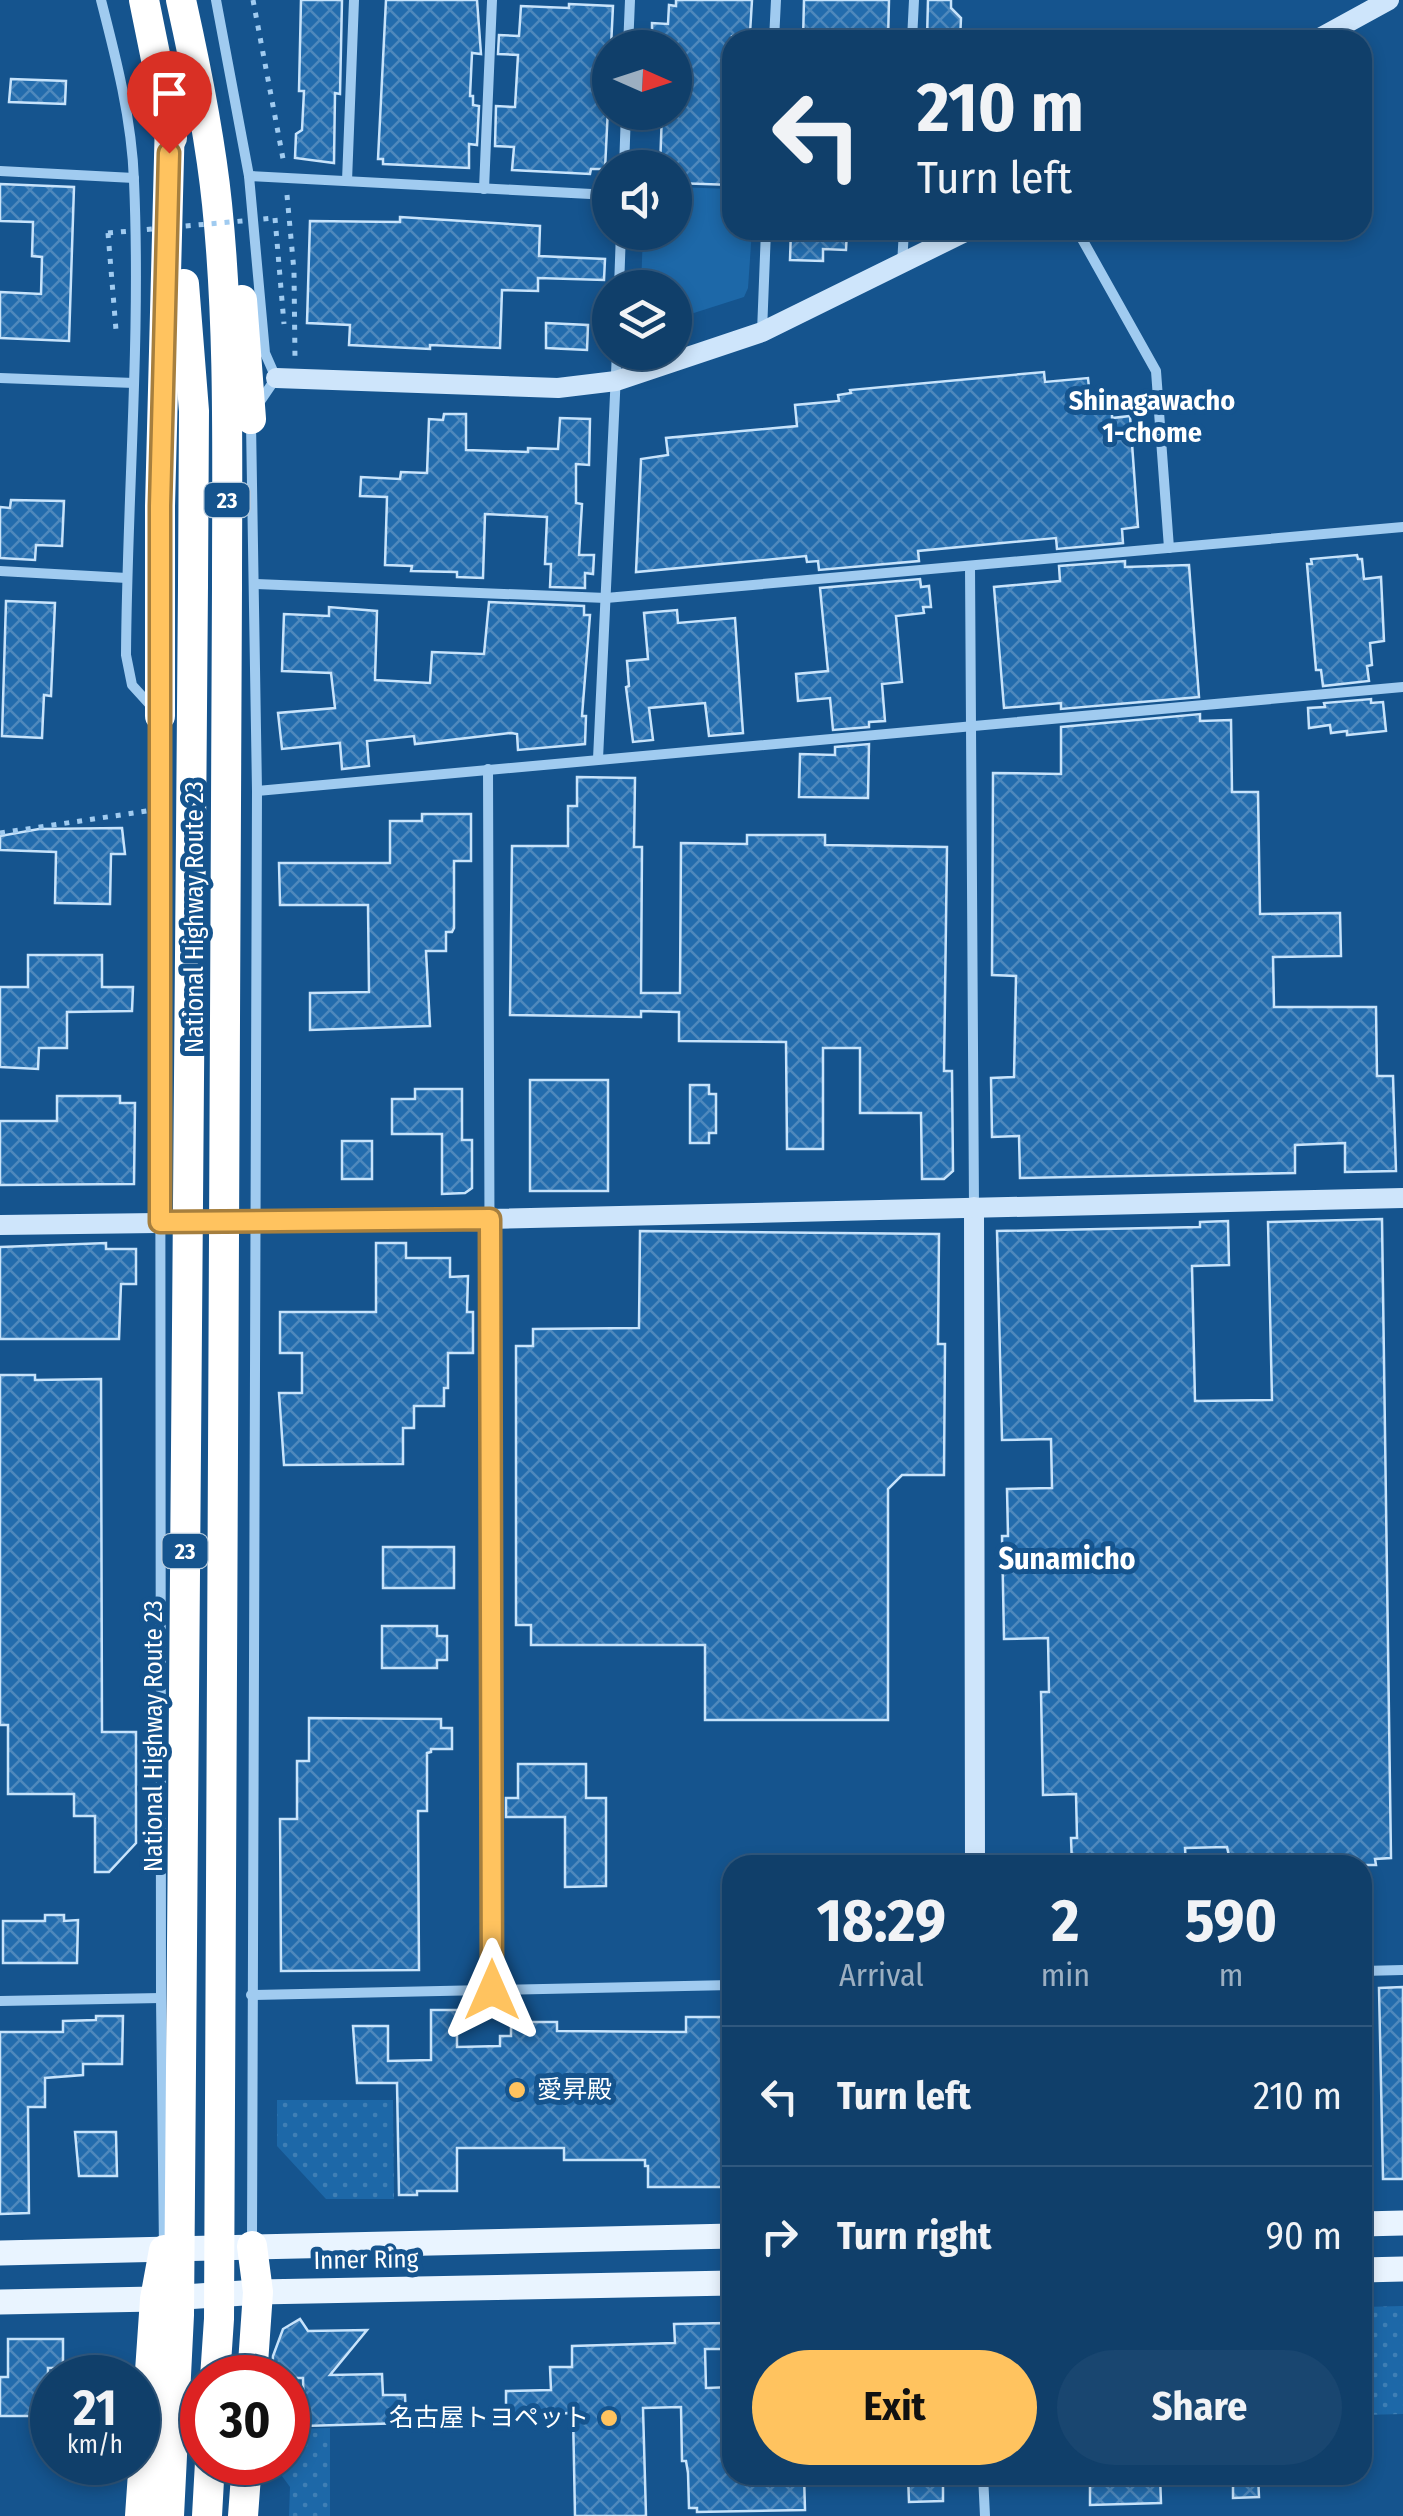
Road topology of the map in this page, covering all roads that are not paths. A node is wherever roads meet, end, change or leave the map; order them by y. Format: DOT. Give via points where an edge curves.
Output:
graph roads {
  1 [pos="101,0"];
  2 [pos="144,0"];
  3 [pos="181,0"];
  4 [pos="216,0"];
  5 [pos="354,0"];
  6 [pos="492,0"];
  7 [pos="630,0"];
  8 [pos="776,0"];
  9 [pos="914,0"];
  10 [pos="1389,0"];
  11 [pos="629,30"];
  12 [pos="774,30"];
  13 [pos="912,30"];
  14 [pos="1334,30"];
  15 [pos="170,118"];
  16 [pos="0,171"];
  17 [pos="250,176"];
  18 [pos="134,178"];
  19 [pos="347,181"];
  20 [pos="484,188"];
  21 [pos="592,194"];
  22 [pos="766,240"];
  23 [pos="903,240"];
  24 [pos="951,240"];
  25 [pos="1083,240"];
  26 [pos="902,266"];
  27 [pos="762,332"];
  28 [pos="616,370"];
  29 [pos="0,378"];
  30 [pos="276,378"];
  31 [pos="616,381"];
  32 [pos="134,383"];
  33 [pos="239,416"];
  34 [pos="1403,528"];
  35 [pos="1169,548"];
  36 [pos="970,566"];
  37 [pos="0,572"];
  38 [pos="127,578"];
  39 [pos="256,584"];
  40 [pos="606,598"];
  41 [pos="1403,686"];
  42 [pos="160,716"];
  43 [pos="972,727"];
  44 [pos="598,759"];
  45 [pos="488,769"];
  46 [pos="257,790"];
  47 [pos="1403,1198"];
  48 [pos="974,1207"];
  49 [pos="490,1219"];
  50 [pos="160,1222"];
  51 [pos="254,1223"];
  52 [pos="0,1224"];
  53 [pos="976,1855"];
  54 [pos="1403,1970"];
  55 [pos="1372,1971"];
  56 [pos="722,1984"];
  57 [pos="492,1990"];
  58 [pos="251,1995"];
  59 [pos="160,1998"];
  60 [pos="0,2001"];
  61 [pos="1403,2223"];
  62 [pos="1372,2224"];
  63 [pos="722,2236"];
  64 [pos="252,2246"];
  65 [pos="164,2250"];
  66 [pos="0,2253"];
  67 [pos="1403,2269"];
  68 [pos="1372,2270"];
  69 [pos="722,2283"];
  70 [pos="258,2292"];
  71 [pos="155,2299"];
  72 [pos="0,2302"];
  73 [pos="217,2355"];
  74 [pos="254,2355"];
  75 [pos="209,2485"];
  76 [pos="246,2485"];
  77 [pos="983,2485"];
  78 [pos="140,2516"];
  79 [pos="169,2516"];
  80 [pos="207,2516"];
  81 [pos="244,2516"];
  82 [pos="984,2516"];
  1 -- 18 [label="street"];
  2 -- 15 [label="highway, National Highway Route 23 / 23"];
  3 -- 33 [label="highway, National Highway Route 23 / 23" via="218,204"];
  4 -- 17 [label="street"];
  5 -- 19 [label="street"];
  6 -- 20 [label="street"];
  7 -- 11 [label="street"];
  8 -- 12 [label="street"];
  9 -- 13 [label="street"];
  10 -- 14 [label="street"];
  15 -- 42 [label="highway"];
  15 -- 79 [label="highway, National Highway Route 23 / 23, bridge" via="194,411 180,2296"];
  16 -- 18 [label="street"];
  17 -- 19 [label="street"];
  17 -- 30 [label="street" via="266,353"];
  18 -- 32 [label="street"];
  19 -- 20 [label="street"];
  20 -- 21 [label="street"];
  22 -- 27 [label="street"];
  23 -- 26 [label="street"];
  24 -- 26 [label="street"];
  25 -- 35 [label="street" via="1156,371"];
  26 -- 27 [label="street"];
  27 -- 31 [label="street"];
  28 -- 31 [label="street"];
  29 -- 32 [label="street"];
  30 -- 31 [label="street" via="558,388"];
  30 -- 33 [label="street"];
  31 -- 40 [label="street"];
  32 -- 38 [label="street"];
  33 -- 39 [label="street"];
  33 -- 73 [label="highway, National Highway Route 23 / 23, bridge"];
  34 -- 35 [label="street"];
  35 -- 36 [label="street"];
  36 -- 40 [label="street"];
  36 -- 43 [label="street"];
  37 -- 38 [label="street"];
  38 -- 42 [label="street" via="132,685"];
  39 -- 40 [label="street"];
  39 -- 46 [label="street"];
  40 -- 44 [label="street"];
  41 -- 43 [label="street"];
  42 -- 50 [label="street"];
  43 -- 44 [label="street"];
  43 -- 48 [label="street"];
  44 -- 45 [label="street"];
  45 -- 46 [label="street"];
  45 -- 49 [label="street"];
  46 -- 51 [label="street"];
  47 -- 48 [label="street"];
  48 -- 49 [label="street"];
  48 -- 53 [label="street"];
  49 -- 51 [label="street"];
  49 -- 57 [label="street"];
  50 -- 51 [label="street"];
  50 -- 52 [label="street"];
  50 -- 59 [label="street"];
  51 -- 58 [label="street"];
  54 -- 55 [label="street"];
  56 -- 57 [label="street"];
  57 -- 58 [label="street"];
  58 -- 64 [label="street"];
  59 -- 60 [label="street"];
  59 -- 65 [label="street"];
  61 -- 62 [label="main road"];
  63 -- 64 [label="main road, Inner Ring"];
  64 -- 65 [label="main road, Inner Ring"];
  64 -- 70 [label="highway"];
  65 -- 66 [label="main road, Inner Ring"];
  65 -- 71 [label="highway"];
  67 -- 68 [label="main road"];
  69 -- 70 [label="main road, Inner Ring"];
  70 -- 71 [label="main road, Inner Ring"];
  70 -- 74 [label="highway"];
  71 -- 72 [label="main road, Inner Ring"];
  71 -- 78 [label="highway"];
  75 -- 80 [label="highway"];
  76 -- 81 [label="highway"];
  77 -- 82 [label="street"];
}
